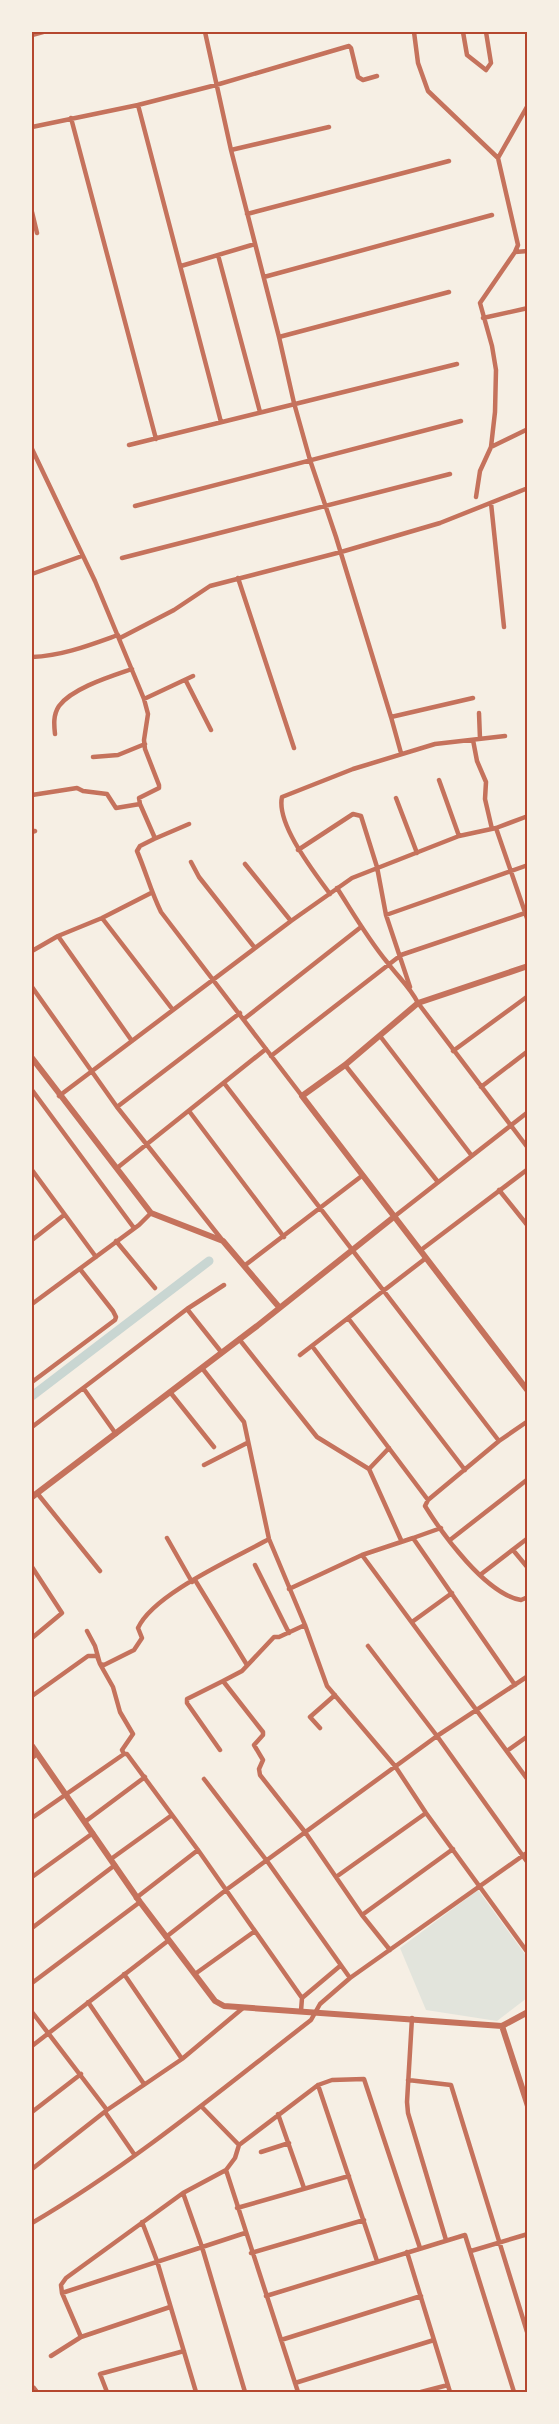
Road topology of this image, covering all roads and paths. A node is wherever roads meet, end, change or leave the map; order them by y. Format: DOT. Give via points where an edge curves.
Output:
graph roads {
  1 [pos="43,32"];
  2 [pos="205,32"];
  3 [pos="414,32"];
  4 [pos="463,32"];
  5 [pos="486,32"];
  6 [pos="32,34"];
  7 [pos="377,76"];
  8 [pos="216,85"];
  9 [pos="138,105"];
  10 [pos="528,105"];
  11 [pos="71,118"];
  12 [pos="32,127"];
  13 [pos="329,127"];
  14 [pos="231,150"];
  15 [pos="498,158"];
  16 [pos="450,161"];
  17 [pos="32,212"];
  18 [pos="248,214"];
  19 [pos="492,214"];
  20 [pos="37,233"];
  21 [pos="255,244"];
  22 [pos="528,251"];
  23 [pos="515,252"];
  24 [pos="218,255"];
  25 [pos="181,266"];
  26 [pos="264,277"];
  27 [pos="449,292"];
  28 [pos="528,308"];
  29 [pos="483,318"];
  30 [pos="279,337"];
  31 [pos="457,364"];
  32 [pos="294,403"];
  33 [pos="260,412"];
  34 [pos="461,421"];
  35 [pos="221,422"];
  36 [pos="528,429"];
  37 [pos="156,439"];
  38 [pos="129,445"];
  39 [pos="491,447"];
  40 [pos="32,449"];
  41 [pos="309,460"];
  42 [pos="450,474"];
  43 [pos="528,488"];
  44 [pos="476,497"];
  45 [pos="491,503"];
  46 [pos="135,506"];
  47 [pos="326,506"];
  48 [pos="341,552"];
  49 [pos="82,556"];
  50 [pos="122,558"];
  51 [pos="32,574"];
  52 [pos="238,578"];
  53 [pos="504,627"];
  54 [pos="119,636"];
  55 [pos="32,657"];
  56 [pos="132,669"];
  57 [pos="193,676"];
  58 [pos="186,681"];
  59 [pos="473,698"];
  60 [pos="144,699"];
  61 [pos="478,713"];
  62 [pos="391,717"];
  63 [pos="211,730"];
  64 [pos="56,734"];
  65 [pos="505,736"];
  66 [pos="480,739"];
  67 [pos="473,740"];
  68 [pos="145,744"];
  69 [pos="294,748"];
  70 [pos="401,753"];
  71 [pos="93,757"];
  72 [pos="439,780"];
  73 [pos="32,795"];
  74 [pos="396,798"];
  75 [pos="140,804"];
  76 [pos="528,816"];
  77 [pos="189,824"];
  78 [pos="494,828"];
  79 [pos="459,837"];
  80 [pos="154,839"];
  81 [pos="298,850"];
  82 [pos="417,853"];
  83 [pos="191,862"];
  84 [pos="245,864"];
  85 [pos="528,864"];
  86 [pos="377,867"];
  87 [pos="510,871"];
  88 [pos="337,888"];
  89 [pos="151,893"];
  90 [pos="330,894"];
  91 [pos="526,913"];
  92 [pos="387,915"];
  93 [pos="102,918"];
  94 [pos="291,921"];
  95 [pos="528,921"];
  96 [pos="361,927"];
  97 [pos="58,936"];
  98 [pos="255,948"];
  99 [pos="32,951"];
  100 [pos="401,954"];
  101 [pos="388,964"];
  102 [pos="528,966"];
  103 [pos="213,979"];
  104 [pos="32,987"];
  105 [pos="411,989"];
  106 [pos="528,996"];
  107 [pos="418,1003"];
  108 [pos="173,1010"];
  109 [pos="240,1013"];
  110 [pos="244,1019"];
  111 [pos="380,1036"];
  112 [pos="132,1041"];
  113 [pos="266,1049"];
  114 [pos="453,1051"];
  115 [pos="528,1051"];
  116 [pos="271,1056"];
  117 [pos="32,1058"];
  118 [pos="345,1065"];
  119 [pos="91,1073"];
  120 [pos="224,1083"];
  121 [pos="481,1087"];
  122 [pos="32,1090"];
  123 [pos="59,1096"];
  124 [pos="302,1096"];
  125 [pos="117,1107"];
  126 [pos="189,1111"];
  127 [pos="528,1112"];
  128 [pos="511,1125"];
  129 [pos="148,1144"];
  130 [pos="528,1148"];
  131 [pos="472,1156"];
  132 [pos="117,1168"];
  133 [pos="528,1168"];
  134 [pos="32,1170"];
  135 [pos="363,1175"];
  136 [pos="438,1182"];
  137 [pos="500,1190"];
  138 [pos="322,1208"];
  139 [pos="64,1215"];
  140 [pos="149,1216"];
  141 [pos="395,1216"];
  142 [pos="137,1226"];
  143 [pos="528,1226"];
  144 [pos="284,1237"];
  145 [pos="32,1240"];
  146 [pos="116,1241"];
  147 [pos="223,1241"];
  148 [pos="352,1250"];
  149 [pos="421,1250"];
  150 [pos="96,1257"];
  151 [pos="426,1258"];
  152 [pos="244,1266"];
  153 [pos="80,1269"];
  154 [pos="224,1285"];
  155 [pos="155,1288"];
  156 [pos="384,1291"];
  157 [pos="32,1304"];
  158 [pos="279,1307"];
  159 [pos="187,1309"];
  160 [pos="348,1318"];
  161 [pos="239,1339"];
  162 [pos="312,1346"];
  163 [pos="222,1353"];
  164 [pos="300,1355"];
  165 [pos="202,1368"];
  166 [pos="32,1382"];
  167 [pos="84,1389"];
  168 [pos="528,1391"];
  169 [pos="171,1392"];
  170 [pos="528,1421"];
  171 [pos="32,1427"];
  172 [pos="116,1434"];
  173 [pos="499,1441"];
  174 [pos="247,1443"];
  175 [pos="214,1447"];
  176 [pos="389,1448"];
  177 [pos="204,1465"];
  178 [pos="370,1467"];
  179 [pos="465,1470"];
  180 [pos="528,1479"];
  181 [pos="34,1495"];
  182 [pos="428,1500"];
  183 [pos="441,1528"];
  184 [pos="167,1538"];
  185 [pos="413,1538"];
  186 [pos="528,1538"];
  187 [pos="269,1539"];
  188 [pos="401,1540"];
  189 [pos="450,1540"];
  190 [pos="513,1550"];
  191 [pos="362,1555"];
  192 [pos="255,1564"];
  193 [pos="32,1567"];
  194 [pos="528,1568"];
  195 [pos="100,1571"];
  196 [pos="480,1575"];
  197 [pos="193,1581"];
  198 [pos="290,1589"];
  199 [pos="452,1593"];
  200 [pos="526,1598"];
  201 [pos="412,1622"];
  202 [pos="305,1625"];
  203 [pos="87,1631"];
  204 [pos="289,1633"];
  205 [pos="32,1638"];
  206 [pos="368,1646"];
  207 [pos="100,1664"];
  208 [pos="247,1665"];
  209 [pos="528,1676"];
  210 [pos="223,1681"];
  211 [pos="515,1685"];
  212 [pos="335,1695"];
  213 [pos="32,1696"];
  214 [pos="476,1709"];
  215 [pos="320,1728"];
  216 [pos="437,1736"];
  217 [pos="528,1736"];
  218 [pos="32,1746"];
  219 [pos="220,1750"];
  220 [pos="507,1751"];
  221 [pos="124,1754"];
  222 [pos="34,1756"];
  223 [pos="396,1766"];
  224 [pos="145,1777"];
  225 [pos="204,1779"];
  226 [pos="528,1780"];
  227 [pos="66,1793"];
  228 [pos="426,1813"];
  229 [pos="172,1815"];
  230 [pos="32,1818"];
  231 [pos="86,1821"];
  232 [pos="305,1832"];
  233 [pos="93,1833"];
  234 [pos="453,1849"];
  235 [pos="198,1850"];
  236 [pos="525,1854"];
  237 [pos="267,1861"];
  238 [pos="113,1862"];
  239 [pos="528,1863"];
  240 [pos="336,1876"];
  241 [pos="32,1877"];
  242 [pos="480,1886"];
  243 [pos="226,1890"];
  244 [pos="138,1900"];
  245 [pos="362,1915"];
  246 [pos="32,1928"];
  247 [pos="255,1930"];
  248 [pos="167,1939"];
  249 [pos="390,1950"];
  250 [pos="528,1953"];
  251 [pos="340,1966"];
  252 [pos="124,1974"];
  253 [pos="195,1974"];
  254 [pos="350,1978"];
  255 [pos="32,1983"];
  256 [pos="302,1998"];
  257 [pos="88,2002"];
  258 [pos="243,2008"];
  259 [pos="301,2011"];
  260 [pos="32,2012"];
  261 [pos="315,2012"];
  262 [pos="528,2012"];
  263 [pos="412,2018"];
  264 [pos="502,2026"];
  265 [pos="48,2033"];
  266 [pos="32,2046"];
  267 [pos="182,2059"];
  268 [pos="81,2074"];
  269 [pos="408,2080"];
  270 [pos="144,2084"];
  271 [pos="318,2085"];
  272 [pos="525,2087"];
  273 [pos="201,2106"];
  274 [pos="528,2106"];
  275 [pos="106,2111"];
  276 [pos="32,2112"];
  277 [pos="278,2114"];
  278 [pos="289,2143"];
  279 [pos="239,2145"];
  280 [pos="261,2152"];
  281 [pos="134,2154"];
  282 [pos="32,2169"];
  283 [pos="226,2170"];
  284 [pos="349,2176"];
  285 [pos="304,2188"];
  286 [pos="183,2193"];
  287 [pos="237,2208"];
  288 [pos="363,2220"];
  289 [pos="142,2222"];
  290 [pos="32,2223"];
  291 [pos="245,2233"];
  292 [pos="528,2234"];
  293 [pos="446,2240"];
  294 [pos="500,2241"];
  295 [pos="202,2247"];
  296 [pos="420,2248"];
  297 [pos="471,2251"];
  298 [pos="407,2252"];
  299 [pos="251,2253"];
  300 [pos="157,2261"];
  301 [pos="377,2261"];
  302 [pos="62,2293"];
  303 [pos="267,2296"];
  304 [pos="421,2296"];
  305 [pos="170,2307"];
  306 [pos="528,2335"];
  307 [pos="81,2337"];
  308 [pos="281,2340"];
  309 [pos="434,2340"];
  310 [pos="184,2351"];
  311 [pos="51,2356"];
  312 [pos="295,2383"];
  313 [pos="448,2385"];
  314 [pos="106,2392"];
  315 [pos="196,2392"];
  316 [pos="245,2392"];
  317 [pos="298,2392"];
  318 [pos="421,2392"];
  319 [pos="450,2392"];
  320 [pos="514,2392"];
  1 -- 6 [label="street"];
  2 -- 8 [label="street"];
  3 -- 15 [label="street" via="418,63 428,91"];
  4 -- 5 [label="street" via="467,55 486,70 491,63"];
  7 -- 8 [label="street" via="363,80 358,77 349,46"];
  8 -- 9 [label="street"];
  8 -- 14 [label="street"];
  9 -- 11 [label="street"];
  9 -- 25 [label="street"];
  10 -- 15 [label="street"];
  11 -- 12 [label="street"];
  11 -- 37 [label="street"];
  13 -- 14 [label="street"];
  14 -- 18 [label="street"];
  15 -- 23 [label="street" via="518,245"];
  16 -- 18 [label="street"];
  17 -- 20 [label="street"];
  18 -- 21 [label="street"];
  19 -- 26 [label="street"];
  21 -- 24 [label="street"];
  21 -- 26 [label="street"];
  22 -- 23 [label="street"];
  23 -- 29 [label="street" via="480,303"];
  24 -- 25 [label="street"];
  24 -- 33 [label="street"];
  25 -- 35 [label="street"];
  26 -- 30 [label="street"];
  27 -- 30 [label="street"];
  28 -- 29 [label="street"];
  29 -- 39 [label="street" via="496,370"];
  30 -- 32 [label="street"];
  31 -- 32 [label="street"];
  32 -- 33 [label="street"];
  32 -- 41 [label="street"];
  33 -- 35 [label="street"];
  34 -- 41 [label="street"];
  35 -- 37 [label="street"];
  36 -- 39 [label="street"];
  37 -- 38 [label="street"];
  39 -- 44 [label="street" via="480,471"];
  40 -- 49 [label="street"];
  41 -- 46 [label="street"];
  41 -- 47 [label="street"];
  42 -- 47 [label="street"];
  43 -- 45 [label="street"];
  45 -- 48 [label="street" via="440,523"];
  45 -- 53 [label="street"];
  47 -- 48 [label="street"];
  47 -- 50 [label="street"];
  48 -- 52 [label="street"];
  48 -- 62 [label="street"];
  49 -- 51 [label="street"];
  49 -- 54 [label="street"];
  52 -- 54 [label="street" via="204,589 174,610"];
  52 -- 69 [label="street"];
  54 -- 55 [label="street" via="66,653"];
  54 -- 56 [label="street"];
  56 -- 60 [label="street"];
  56 -- 64 [label="street" via="69,697 55,716"];
  57 -- 58 [label="street"];
  58 -- 60 [label="street"];
  58 -- 63 [label="street"];
  59 -- 62 [label="street"];
  60 -- 68 [label="street" via="148,714"];
  61 -- 66 [label="street"];
  62 -- 70 [label="street"];
  65 -- 66 [label="street"];
  66 -- 67 [label="street"];
  67 -- 70 [label="street"];
  67 -- 78 [label="street"];
  68 -- 71 [label="street" via="118,755"];
  68 -- 75 [label="street" via="159,788 139,798"];
  70 -- 81 [label="street" via="282,797 281,807"];
  72 -- 79 [label="street"];
  73 -- 75 [label="street" via="77,788 107,794 116,808"];
  74 -- 82 [label="street"];
  75 -- 80 [label="street"];
  76 -- 78 [label="street"];
  77 -- 80 [label="street"];
  78 -- 79 [label="street"];
  78 -- 87 [label="street"];
  79 -- 82 [label="street"];
  80 -- 89 [label="street" via="137,851"];
  81 -- 86 [label="street" via="353,814 359,814"];
  81 -- 90 [label="street"];
  82 -- 86 [label="street"];
  83 -- 98 [label="street"];
  84 -- 94 [label="street"];
  85 -- 87 [label="street"];
  86 -- 88 [label="street"];
  86 -- 92 [label="street"];
  87 -- 91 [label="street"];
  87 -- 92 [label="street"];
  88 -- 90 [label="street"];
  88 -- 96 [label="street"];
  89 -- 93 [label="street"];
  89 -- 103 [label="street"];
  90 -- 94 [label="street"];
  91 -- 95 [label="street"];
  91 -- 100 [label="street"];
  92 -- 100 [label="street"];
  93 -- 97 [label="street"];
  93 -- 108 [label="street"];
  94 -- 98 [label="street"];
  96 -- 101 [label="street"];
  96 -- 110 [label="street"];
  97 -- 99 [label="street"];
  97 -- 112 [label="street"];
  98 -- 103 [label="street"];
  100 -- 101 [label="street"];
  100 -- 105 [label="street"];
  101 -- 105 [label="street"];
  101 -- 116 [label="street"];
  102 -- 107 [label="street"];
  103 -- 108 [label="street"];
  103 -- 109 [label="street"];
  104 -- 119 [label="street"];
  105 -- 107 [label="street"];
  106 -- 114 [label="street"];
  107 -- 111 [label="street"];
  107 -- 114 [label="street"];
  108 -- 112 [label="street"];
  109 -- 110 [label="street"];
  109 -- 125 [label="street"];
  110 -- 113 [label="street"];
  111 -- 118 [label="street"];
  111 -- 131 [label="street"];
  112 -- 119 [label="street"];
  113 -- 116 [label="street"];
  113 -- 120 [label="street"];
  114 -- 121 [label="street"];
  115 -- 121 [label="street"];
  116 -- 124 [label="street"];
  117 -- 123 [label="street"];
  118 -- 124 [label="street"];
  118 -- 136 [label="street"];
  119 -- 123 [label="street"];
  119 -- 125 [label="street"];
  120 -- 126 [label="street"];
  120 -- 138 [label="street"];
  121 -- 128 [label="street"];
  122 -- 142 [label="street"];
  123 -- 132 [label="street"];
  124 -- 135 [label="street"];
  125 -- 129 [label="street"];
  126 -- 129 [label="street"];
  126 -- 144 [label="street"];
  127 -- 128 [label="street"];
  128 -- 130 [label="street"];
  128 -- 131 [label="street"];
  129 -- 132 [label="street"];
  129 -- 147 [label="street"];
  131 -- 136 [label="street"];
  132 -- 140 [label="street"];
  133 -- 137 [label="street"];
  134 -- 139 [label="street"];
  135 -- 138 [label="street"];
  135 -- 141 [label="street"];
  136 -- 141 [label="street"];
  137 -- 143 [label="street"];
  137 -- 149 [label="street"];
  138 -- 144 [label="street"];
  138 -- 148 [label="street"];
  139 -- 145 [label="street"];
  139 -- 150 [label="street"];
  140 -- 142 [label="street"];
  140 -- 147 [label="street"];
  141 -- 148 [label="street"];
  141 -- 149 [label="street"];
  142 -- 146 [label="street"];
  144 -- 152 [label="street"];
  146 -- 150 [label="street"];
  146 -- 155 [label="street"];
  147 -- 152 [label="street"];
  148 -- 156 [label="street"];
  148 -- 158 [label="street"];
  149 -- 151 [label="street"];
  150 -- 153 [label="street"];
  151 -- 156 [label="street"];
  151 -- 168 [label="street"];
  152 -- 158 [label="street"];
  153 -- 157 [label="street"];
  153 -- 166 [label="street" via="116,1320"];
  154 -- 159 [label="street"];
  156 -- 160 [label="street"];
  156 -- 173 [label="street"];
  158 -- 161 [label="street"];
  159 -- 163 [label="street"];
  159 -- 167 [label="street"];
  160 -- 162 [label="street"];
  160 -- 179 [label="street"];
  161 -- 163 [label="street"];
  161 -- 178 [label="street" via="317,1437"];
  162 -- 164 [label="street"];
  162 -- 176 [label="street"];
  163 -- 165 [label="street"];
  165 -- 169 [label="street"];
  165 -- 174 [label="street" via="238,1412"];
  167 -- 171 [label="street"];
  167 -- 172 [label="street"];
  169 -- 172 [label="street"];
  169 -- 175 [label="street"];
  170 -- 173 [label="street"];
  172 -- 181 [label="street"];
  173 -- 179 [label="street"];
  174 -- 177 [label="street"];
  174 -- 187 [label="street"];
  176 -- 178 [label="street"];
  176 -- 182 [label="street"];
  178 -- 188 [label="street"];
  179 -- 182 [label="street"];
  180 -- 189 [label="street"];
  181 -- 195 [label="street"];
  182 -- 183 [label="street" via="426,1508"];
  183 -- 185 [label="street"];
  183 -- 189 [label="street"];
  184 -- 197 [label="street"];
  185 -- 188 [label="street"];
  185 -- 199 [label="street"];
  186 -- 190 [label="street"];
  187 -- 197 [label="street"];
  187 -- 198 [label="street"];
  188 -- 191 [label="street"];
  189 -- 196 [label="street"];
  190 -- 194 [label="street"];
  190 -- 196 [label="street"];
  191 -- 198 [label="street"];
  191 -- 201 [label="street"];
  192 -- 204 [label="street"];
  193 -- 205 [label="street" via="62,1613"];
  196 -- 200 [label="street" via="518,1600"];
  197 -- 207 [label="street" via="163,1599 141,1622 138,1628 142,1638 134,1650 107,1665"];
  197 -- 208 [label="street"];
  198 -- 202 [label="street"];
  199 -- 201 [label="street"];
  199 -- 211 [label="street"];
  201 -- 214 [label="street"];
  202 -- 204 [label="street"];
  202 -- 212 [label="street" via="327,1686"];
  203 -- 207 [label="street"];
  204 -- 208 [label="street" via="274,1637"];
  206 -- 216 [label="street"];
  207 -- 213 [label="street" via="97,1656 88,1656"];
  207 -- 221 [label="street" via="133,1734 124,1745"];
  208 -- 210 [label="street"];
  209 -- 211 [label="street"];
  210 -- 219 [label="street" via="187,1699"];
  210 -- 232 [label="street" via="263,1732 254,1744 263,1760 260,1775"];
  211 -- 214 [label="street"];
  212 -- 215 [label="street" via="310,1717"];
  212 -- 223 [label="street"];
  214 -- 216 [label="street"];
  214 -- 220 [label="street"];
  216 -- 223 [label="street"];
  216 -- 236 [label="street"];
  217 -- 220 [label="street"];
  218 -- 222 [label="street"];
  220 -- 226 [label="street"];
  221 -- 224 [label="street" via="130,1756"];
  221 -- 227 [label="street"];
  222 -- 227 [label="street"];
  223 -- 228 [label="street"];
  223 -- 232 [label="street"];
  224 -- 229 [label="street"];
  224 -- 231 [label="street"];
  225 -- 237 [label="street"];
  227 -- 230 [label="street"];
  227 -- 231 [label="street"];
  228 -- 234 [label="street"];
  228 -- 240 [label="street"];
  229 -- 235 [label="street"];
  229 -- 238 [label="street"];
  231 -- 233 [label="street"];
  232 -- 237 [label="street"];
  232 -- 240 [label="street"];
  233 -- 238 [label="street"];
  233 -- 241 [label="street"];
  234 -- 242 [label="street"];
  234 -- 245 [label="street"];
  235 -- 243 [label="street"];
  235 -- 244 [label="street"];
  236 -- 239 [label="street"];
  236 -- 242 [label="street"];
  237 -- 243 [label="street"];
  237 -- 251 [label="street"];
  238 -- 244 [label="street"];
  238 -- 246 [label="street"];
  240 -- 245 [label="street"];
  242 -- 249 [label="street"];
  242 -- 250 [label="street"];
  243 -- 247 [label="street"];
  243 -- 248 [label="street"];
  244 -- 248 [label="street"];
  244 -- 255 [label="street"];
  245 -- 249 [label="street"];
  247 -- 253 [label="street"];
  247 -- 256 [label="street"];
  248 -- 252 [label="street"];
  248 -- 253 [label="street"];
  249 -- 254 [label="street"];
  251 -- 254 [label="street"];
  251 -- 256 [label="street"];
  252 -- 257 [label="street"];
  252 -- 267 [label="street"];
  253 -- 258 [label="street" via="214,2001"];
  254 -- 261 [label="street"];
  256 -- 259 [label="street"];
  257 -- 265 [label="street"];
  257 -- 270 [label="street"];
  258 -- 259 [label="street"];
  258 -- 267 [label="street"];
  259 -- 261 [label="street"];
  260 -- 265 [label="street"];
  261 -- 263 [label="street"];
  261 -- 273 [label="street" via="311,2020"];
  262 -- 264 [label="street"];
  263 -- 264 [label="street"];
  263 -- 269 [label="street"];
  264 -- 272 [label="street"];
  265 -- 266 [label="street"];
  265 -- 268 [label="street"];
  267 -- 270 [label="street"];
  268 -- 275 [label="street"];
  268 -- 276 [label="street"];
  269 -- 293 [label="street" via="408,2113"];
  269 -- 294 [label="street" via="450,2085"];
  270 -- 275 [label="street"];
  271 -- 277 [label="street"];
  271 -- 284 [label="street"];
  271 -- 296 [label="street" via="347,2078 366,2082"];
  272 -- 274 [label="street"];
  273 -- 279 [label="street"];
  273 -- 281 [label="street"];
  275 -- 281 [label="street"];
  275 -- 282 [label="street"];
  277 -- 278 [label="street"];
  277 -- 279 [label="street"];
  278 -- 280 [label="street"];
  278 -- 285 [label="street"];
  279 -- 283 [label="street" via="236,2158"];
  281 -- 290 [label="street"];
  283 -- 286 [label="street"];
  283 -- 287 [label="street"];
  284 -- 285 [label="street"];
  284 -- 288 [label="street"];
  285 -- 287 [label="street"];
  286 -- 289 [label="street"];
  286 -- 295 [label="street"];
  287 -- 291 [label="street"];
  288 -- 299 [label="street"];
  288 -- 301 [label="street"];
  289 -- 300 [label="street"];
  289 -- 302 [label="street" via="66,2278 61,2285"];
  291 -- 295 [label="street"];
  291 -- 299 [label="street"];
  292 -- 294 [label="street"];
  293 -- 296 [label="street"];
  293 -- 297 [label="street" via="465,2235"];
  294 -- 297 [label="street"];
  294 -- 306 [label="street"];
  295 -- 300 [label="street"];
  295 -- 316 [label="street"];
  296 -- 298 [label="street"];
  297 -- 320 [label="street"];
  298 -- 301 [label="street"];
  298 -- 304 [label="street"];
  299 -- 303 [label="street"];
  300 -- 302 [label="street"];
  300 -- 305 [label="street"];
  301 -- 303 [label="street"];
  302 -- 307 [label="street"];
  303 -- 308 [label="street"];
  304 -- 308 [label="street"];
  304 -- 309 [label="street"];
  305 -- 307 [label="street"];
  305 -- 310 [label="street"];
  307 -- 311 [label="street"];
  308 -- 312 [label="street"];
  309 -- 312 [label="street"];
  309 -- 313 [label="street"];
  310 -- 314 [label="street" via="101,2373"];
  310 -- 315 [label="street"];
  312 -- 317 [label="street"];
  313 -- 318 [label="street"];
  313 -- 319 [label="street"];
}
